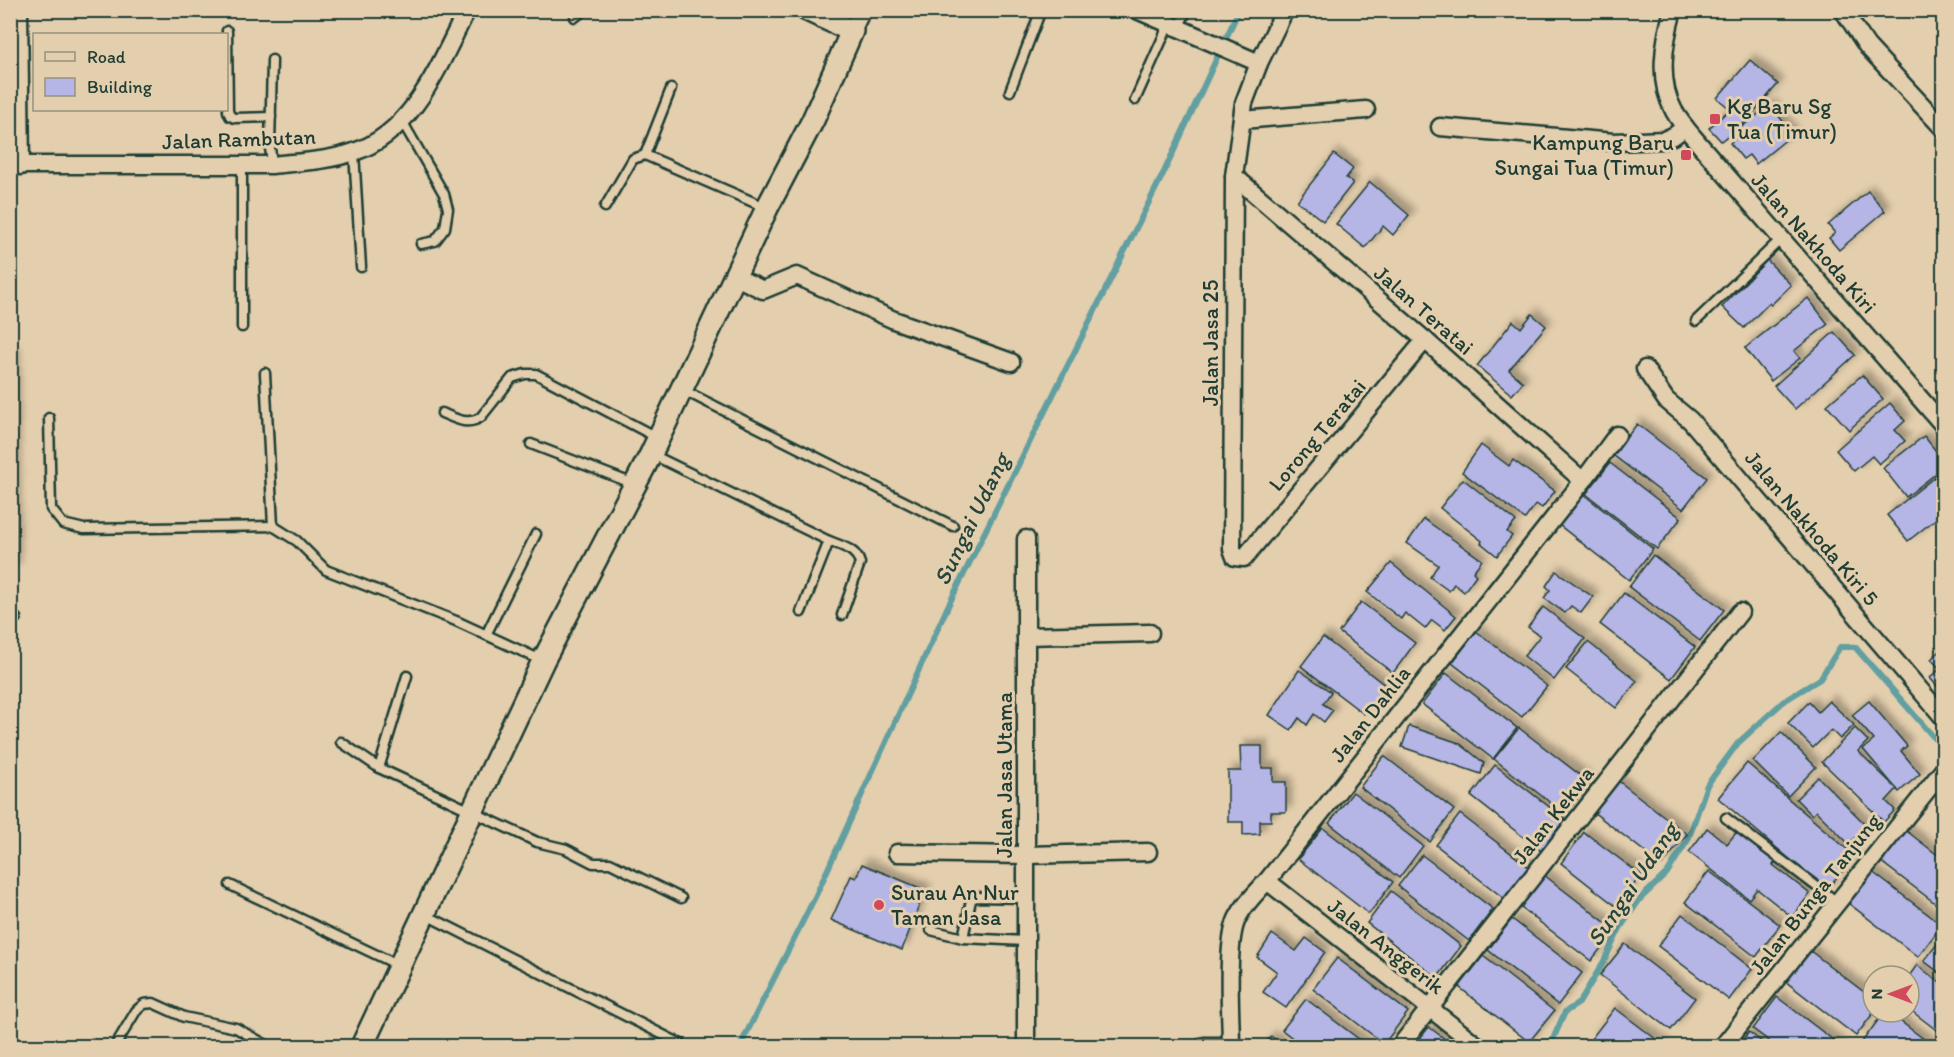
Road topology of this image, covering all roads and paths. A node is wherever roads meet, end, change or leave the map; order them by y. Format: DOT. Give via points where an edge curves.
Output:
graph roads {
  1 [pos="19,10"];
  2 [pos="467,10"];
  3 [pos="584,10"];
  4 [pos="807,10"];
  5 [pos="862,10"];
  6 [pos="1041,10"];
  7 [pos="1137,10"];
  8 [pos="1187,10"];
  9 [pos="1285,10"];
  10 [pos="1674,10"];
  11 [pos="1843,10"];
  12 [pos="575,17"];
  13 [pos="1180,29"];
  14 [pos="852,30"];
  15 [pos="272,60"];
  16 [pos="1259,63"];
  17 [pos="671,89"];
  18 [pos="1010,91"];
  19 [pos="1135,100"];
  20 [pos="1366,110"];
  21 [pos="228,111"];
  22 [pos="271,117"];
  23 [pos="1242,120"];
  24 [pos="402,121"];
  25 [pos="15,125"];
  26 [pos="1440,127"];
  27 [pos="1685,127"];
  28 [pos="1944,129"];
  29 [pos="354,152"];
  30 [pos="645,156"];
  31 [pos="16,165"];
  32 [pos="242,165"];
  33 [pos="272,165"];
  34 [pos="1234,176"];
  35 [pos="605,207"];
  36 [pos="767,208"];
  37 [pos="1781,239"];
  38 [pos="421,244"];
  39 [pos="361,267"];
  40 [pos="736,277"];
  41 [pos="1696,321"];
  42 [pos="242,327"];
  43 [pos="1425,340"];
  44 [pos="1011,362"];
  45 [pos="1644,369"];
  46 [pos="265,373"];
  47 [pos="682,390"];
  48 [pos="442,413"];
  49 [pos="49,418"];
  50 [pos="1943,425"];
  51 [pos="1617,435"];
  52 [pos="531,444"];
  53 [pos="655,446"];
  54 [pos="1583,481"];
  55 [pos="634,484"];
  56 [pos="273,526"];
  57 [pos="953,526"];
  58 [pos="536,534"];
  59 [pos="1026,539"];
  60 [pos="829,541"];
  61 [pos="1244,558"];
  62 [pos="801,612"];
  63 [pos="1740,612"];
  64 [pos="842,615"];
  65 [pos="1150,633"];
  66 [pos="486,635"];
  67 [pos="1026,636"];
  68 [pos="543,661"];
  69 [pos="406,676"];
  70 [pos="1944,718"];
  71 [pos="341,742"];
  72 [pos="379,768"];
  73 [pos="1943,769"];
  74 [pos="473,811"];
  75 [pos="1726,819"];
  76 [pos="1148,852"];
  77 [pos="897,853"];
  78 [pos="1026,855"];
  79 [pos="1267,881"];
  80 [pos="230,885"];
  81 [pos="681,898"];
  82 [pos="1026,898"];
  83 [pos="1837,902"];
  84 [pos="424,914"];
  85 [pos="931,930"];
  86 [pos="963,938"];
  87 [pos="1026,941"];
  88 [pos="400,966"];
  89 [pos="1430,1009"];
  90 [pos="1231,1046"];
  91 [pos="115,1047"];
  92 [pos="268,1047"];
  93 [pos="362,1047"];
  94 [pos="685,1047"];
  95 [pos="1026,1047"];
  96 [pos="1204,1047"];
  97 [pos="1400,1047"];
  98 [pos="1478,1047"];
  99 [pos="1723,1047"];
  1 -- 25 [label="street"];
  2 -- 24 [label="street, Jalan Rambutan" via="428,85"];
  3 -- 12 [label="lane"];
  4 -- 14 [label="street"];
  5 -- 14 [label="street"];
  6 -- 18 [label="lane"];
  7 -- 13 [label="street"];
  8 -- 13 [label="lane"];
  9 -- 16 [label="street, Jalan Jasa 25"];
  10 -- 27 [label="street, Jalan Nakhoda Kiri" via="1664,54 1664,76 1667,97"];
  11 -- 28 [label="street" via="1868,46"];
  13 -- 16 [label="street"];
  13 -- 19 [label="lane"];
  14 -- 36 [label="street" via="813,120"];
  15 -- 22 [label="lane"];
  16 -- 23 [label="street, Jalan Jasa 25"];
  17 -- 30 [label="lane"];
  20 -- 23 [label="street"];
  21 -- 22 [label="lane" via="235,118"];
  22 -- 33 [label="lane"];
  23 -- 34 [label="street, Jalan Jasa 25"];
  24 -- 29 [label="street, Jalan Rambutan" via="374,143"];
  24 -- 38 [label="lane" via="444,194 448,209 445,228 435,241"];
  25 -- 31 [label="street"];
  26 -- 27 [label="street" via="1614,142 1664,140"];
  27 -- 37 [label="street, Jalan Nakhoda Kiri"];
  29 -- 33 [label="street, Jalan Rambutan"];
  29 -- 39 [label="lane"];
  30 -- 35 [label="lane" via="633,159"];
  30 -- 36 [label="lane"];
  31 -- 32 [label="street, Jalan Rambutan"];
  32 -- 33 [label="street, Jalan Rambutan"];
  32 -- 42 [label="lane"];
  34 -- 43 [label="street, Jalan Teratai"];
  34 -- 61 [label="street, Jalan Jasa 25" via="1232,549 1235,557"];
  36 -- 40 [label="street"];
  37 -- 41 [label="lane"];
  37 -- 50 [label="street, Jalan Nakhoda Kiri"];
  40 -- 44 [label="street" via="763,290 797,276 894,320"];
  40 -- 47 [label="street"];
  43 -- 54 [label="street, Jalan Teratai"];
  43 -- 61 [label="street, Lorong Teratai"];
  45 -- 70 [label="street, Jalan Nakhoda Kiri 5" via="1666,400 1690,420"];
  46 -- 56 [label="lane"];
  47 -- 53 [label="street"];
  47 -- 57 [label="lane"];
  48 -- 53 [label="lane" via="476,421 512,378 536,374"];
  49 -- 56 [label="lane" via="51,509 63,524 84,530"];
  51 -- 54 [label="street, Jalan Dahlia"];
  52 -- 55 [label="lane"];
  53 -- 55 [label="street"];
  53 -- 60 [label="lane"];
  54 -- 79 [label="street, Jalan Dahlia"];
  55 -- 68 [label="street"];
  56 -- 66 [label="lane" via="297,541 326,570"];
  58 -- 66 [label="lane"];
  59 -- 67 [label="street, Jalan Jasa Utama"];
  60 -- 62 [label="lane"];
  60 -- 64 [label="lane" via="850,549 860,563"];
  63 -- 89 [label="street, Jalan Kekwa"];
  65 -- 67 [label="street"];
  66 -- 68 [label="lane"];
  67 -- 78 [label="street, Jalan Jasa Utama"];
  68 -- 74 [label="street"];
  69 -- 72 [label="lane"];
  71 -- 72 [label="lane"];
  72 -- 74 [label="lane"];
  73 -- 83 [label="street, Jalan Bunga Tanjung"];
  74 -- 81 [label="lane" via="592,863 610,863"];
  74 -- 84 [label="street"];
  75 -- 83 [label="lane"];
  76 -- 78 [label="street"];
  77 -- 78 [label="street"];
  78 -- 82 [label="street, Jalan Jasa Utama"];
  79 -- 89 [label="street, Jalan Anggerik"];
  79 -- 90 [label="street, Jalan Dahlia" via="1241,911 1231,937"];
  80 -- 88 [label="lane"];
  82 -- 86 [label="lane" via="975,897"];
  82 -- 87 [label="street, Jalan Jasa Utama"];
  83 -- 99 [label="street, Jalan Bunga Tanjung"];
  84 -- 88 [label="street"];
  84 -- 94 [label="lane"];
  85 -- 86 [label="lane"];
  86 -- 87 [label="lane"];
  87 -- 95 [label="street, Jalan Jasa Utama"];
  88 -- 93 [label="street"];
  89 -- 97 [label="street, Jalan Kekwa"];
  89 -- 98 [label="street, Jalan Anggerik"];
  90 -- 96 [label="street"];
  91 -- 92 [label="lane" via="136,1011 153,1003 184,1017 236,1028"];
}
